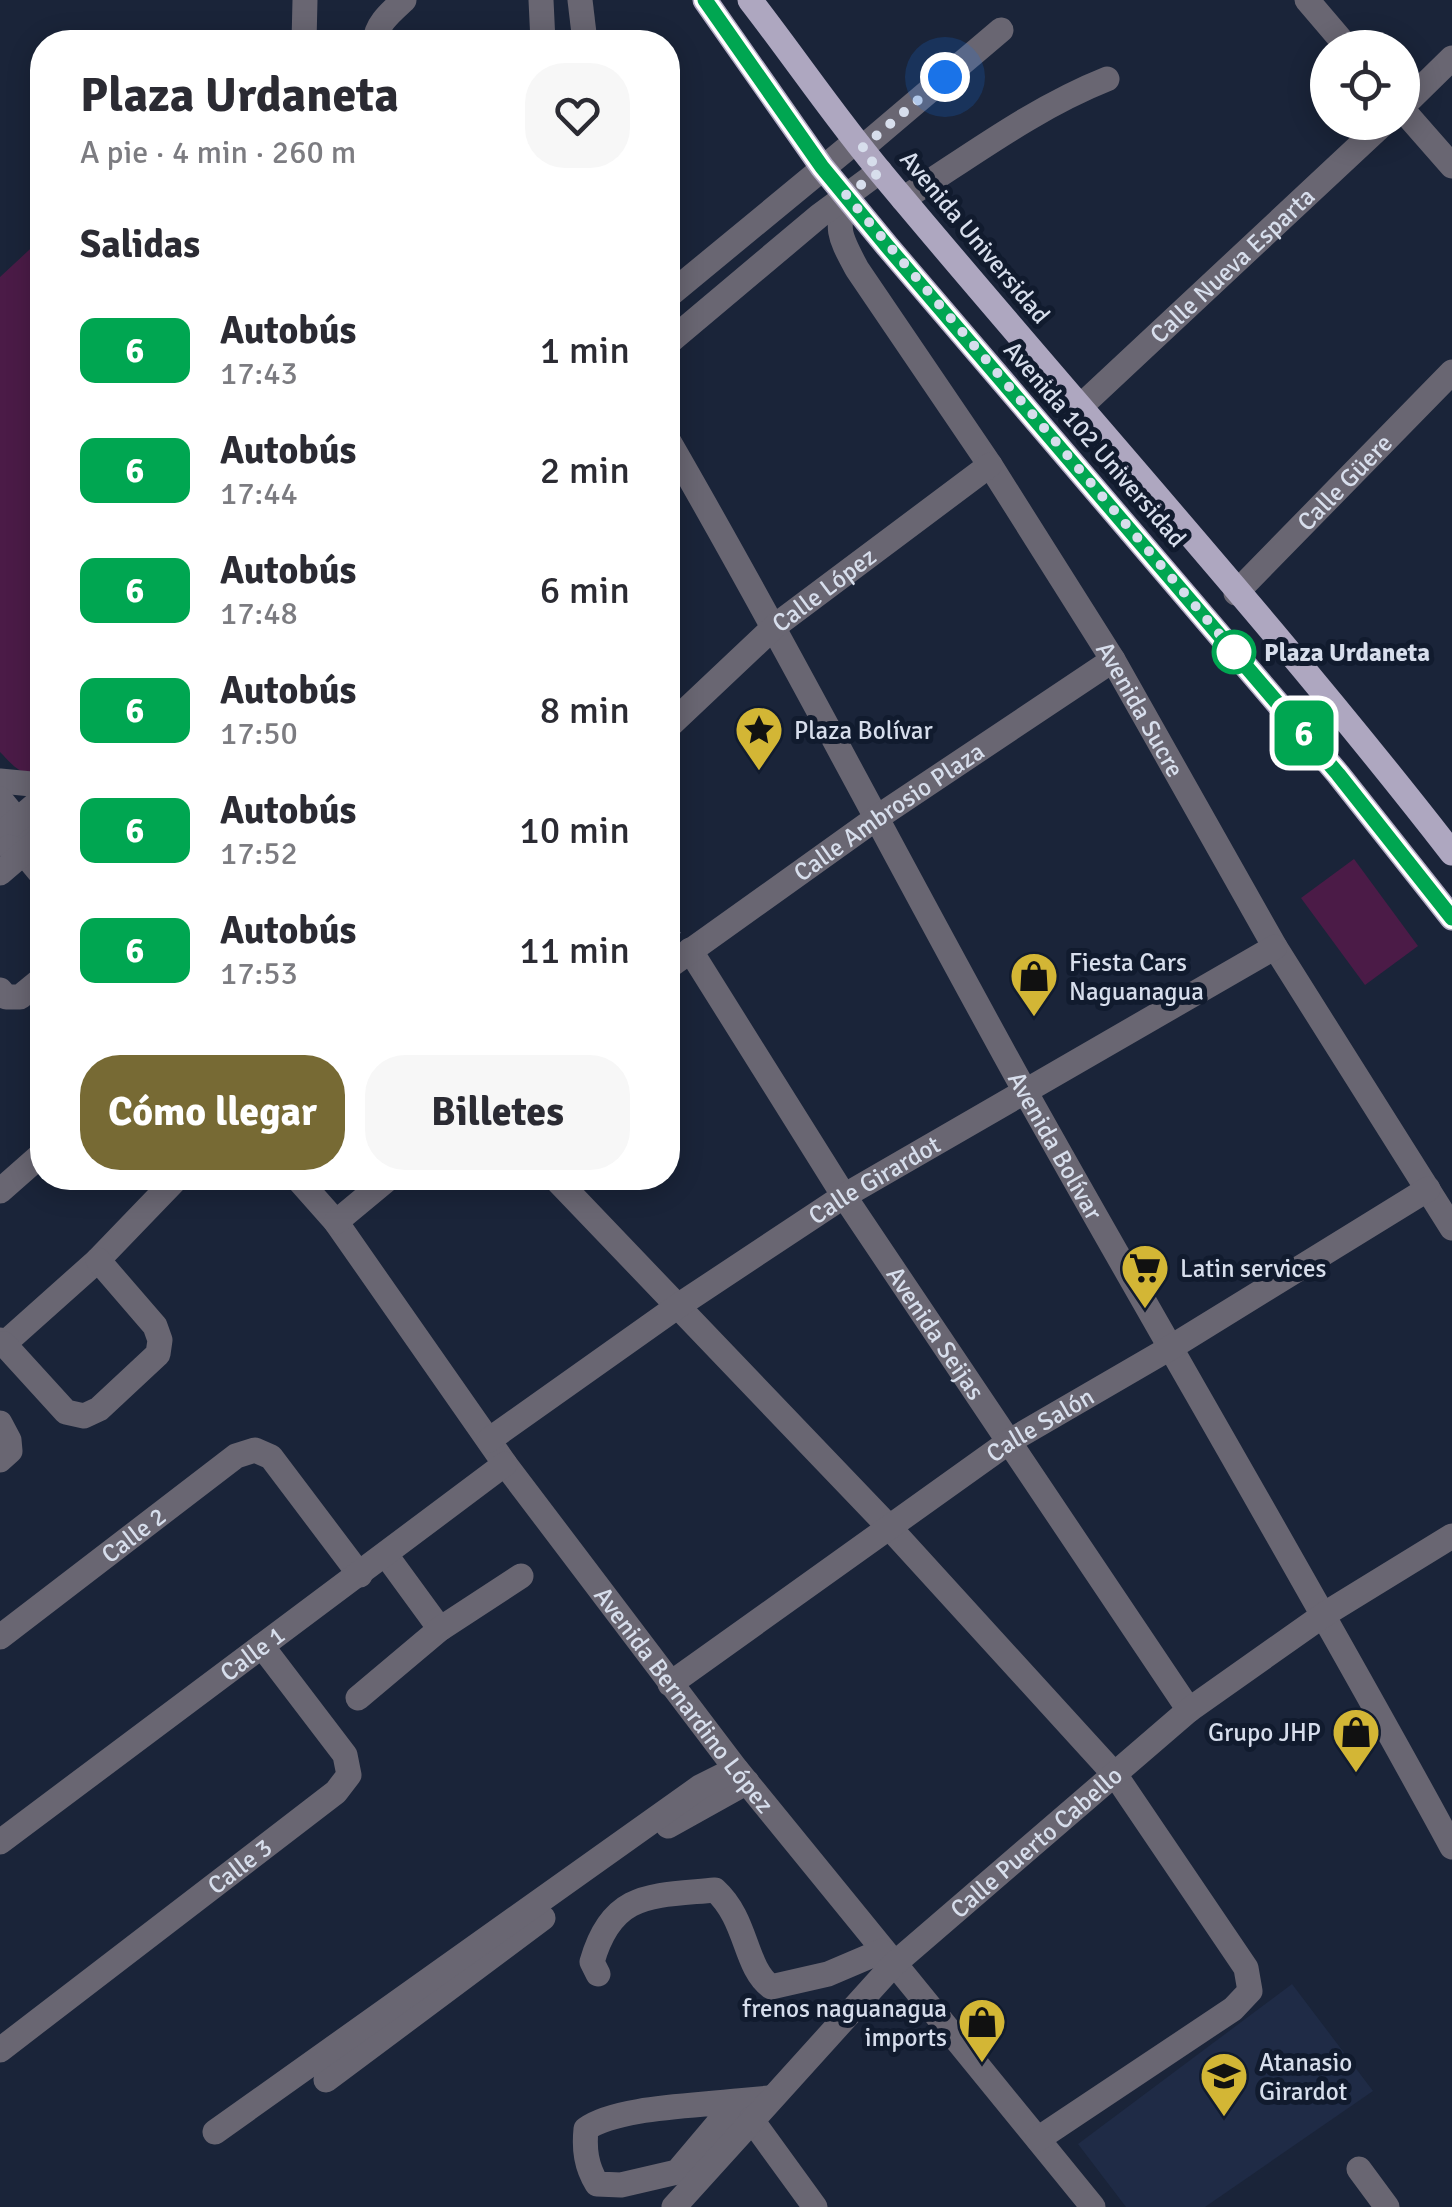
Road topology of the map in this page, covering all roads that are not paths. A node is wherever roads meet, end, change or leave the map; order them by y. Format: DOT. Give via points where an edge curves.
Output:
graph roads {
  1 [pos="304,0"];
  2 [pos="404,0"];
  3 [pos="540,0"];
  4 [pos="580,0"];
  5 [pos="705,0"];
  6 [pos="1307,0"];
  7 [pos="752,1"];
  8 [pos="304,30"];
  9 [pos="379,30"];
  10 [pos="543,30"];
  11 [pos="584,30"];
  12 [pos="1000,30"];
  13 [pos="1333,30"];
  14 [pos="1452,58"];
  15 [pos="1107,79"];
  16 [pos="1420,90"];
  17 [pos="1420,129"];
  18 [pos="1367,140"];
  19 [pos="859,145"];
  20 [pos="1452,166"];
  21 [pos="822,167"];
  22 [pos="880,172"];
  23 [pos="846,195"];
  24 [pos="904,199"];
  25 [pos="680,286"];
  26 [pos="680,333"];
  27 [pos="1047,368"];
  28 [pos="1452,372"];
  29 [pos="1080,408"];
  30 [pos="680,461"];
  31 [pos="990,466"];
  32 [pos="1236,593"];
  33 [pos="775,626"];
  34 [pos="1113,660"];
  35 [pos="680,716"];
  36 [pos="0,781"];
  37 [pos="30,784"];
  38 [pos="0,800"];
  39 [pos="30,810"];
  40 [pos="875,819"];
  41 [pos="9,828"];
  42 [pos="22,844"];
  43 [pos="1452,853"];
  44 [pos="0,872"];
  45 [pos="1452,918"];
  46 [pos="1275,947"];
  47 [pos="690,950"];
  48 [pos="680,957"];
  49 [pos="30,988"];
  50 [pos="0,990"];
  51 [pos="1026,1093"];
  52 [pos="30,1164"];
  53 [pos="1428,1189"];
  54 [pos="0,1190"];
  55 [pos="165,1190"];
  56 [pos="308,1190"];
  57 [pos="375,1190"];
  58 [pos="567,1190"];
  59 [pos="844,1196"];
  60 [pos="1450,1220"];
  61 [pos="336,1222"];
  62 [pos="98,1260"];
  63 [pos="678,1306"];
  64 [pos="2,1342"];
  65 [pos="1170,1348"];
  66 [pos="0,1423"];
  67 [pos="490,1440"];
  68 [pos="1010,1441"];
  69 [pos="0,1460"];
  70 [pos="505,1464"];
  71 [pos="889,1528"];
  72 [pos="1452,1536"];
  73 [pos="386,1555"];
  74 [pos="360,1575"];
  75 [pos="521,1576"];
  76 [pos="1325,1614"];
  77 [pos="440,1628"];
  78 [pos="0,1637"];
  79 [pos="262,1646"];
  80 [pos="670,1684"];
  81 [pos="358,1698"];
  82 [pos="1190,1710"];
  83 [pos="741,1776"];
  84 [pos="1116,1776"];
  85 [pos="0,1842"];
  86 [pos="1452,1847"];
  87 [pos="888,1958"];
  88 [pos="598,1974"];
  89 [pos="0,2050"];
  90 [pos="326,2080"];
  91 [pos="744,2110"];
  92 [pos="215,2132"];
  93 [pos="1038,2139"];
  94 [pos="1359,2169"];
  95 [pos="674,2207"];
  96 [pos="815,2207"];
  97 [pos="1093,2207"];
  98 [pos="1387,2207"];
  1 -- 8 [label="street"];
  2 -- 9 [label="street"];
  3 -- 10 [label="street"];
  4 -- 11 [label="street"];
  5 -- 21 [label="main road, Avenida 102 Universidad"];
  6 -- 13 [label="street"];
  7 -- 19 [label="main road, Avenida Universidad"];
  12 -- 19 [label="street"];
  14 -- 16 [label="street"];
  15 -- 24 [label="street" via="1072,93"];
  17 -- 20 [label="street"];
  18 -- 29 [label="street, Calle Nueva Esparta"];
  19 -- 21 [label="street"];
  19 -- 22 [label="main road, Avenida Universidad"];
  21 -- 23 [label="main road, Avenida 102 Universidad"];
  21 -- 25 [label="street"];
  22 -- 23 [label="street"];
  22 -- 24 [label="main road, Avenida Universidad"];
  23 -- 26 [label="street"];
  23 -- 31 [label="street, Avenida Sucre" via="840,238"];
  23 -- 45 [label="main road, Avenida 102 Universidad" via="1338,774"];
  24 -- 27 [label="main road, Avenida Universidad"];
  27 -- 29 [label="main road, Avenida 102 Universidad"];
  28 -- 32 [label="street, Calle Güere"];
  29 -- 32 [label="main road, Avenida 102 Universidad"];
  30 -- 33 [label="street, Avenida Bolívar"];
  31 -- 33 [label="street, Calle López"];
  31 -- 34 [label="street, Avenida Sucre"];
  32 -- 43 [label="main road, Avenida 102 Universidad"];
  33 -- 35 [label="street, Calle López"];
  33 -- 40 [label="street, Avenida Bolívar"];
  34 -- 40 [label="street, Calle Ambrosio Plaza"];
  34 -- 46 [label="street, Avenida Sucre"];
  36 -- 37 [label="street"];
  38 -- 41 [label="street"];
  39 -- 41 [label="street"];
  40 -- 47 [label="street, Calle Ambrosio Plaza"];
  40 -- 51 [label="street, Avenida Bolívar"];
  41 -- 42 [label="street"];
  42 -- 44 [label="street"];
  46 -- 51 [label="street, Calle Girardot"];
  46 -- 53 [label="street, Avenida Sucre"];
  47 -- 48 [label="street, Calle Ambrosio Plaza"];
  47 -- 59 [label="street, Avenida Seijas"];
  49 -- 50 [label="street" via="12,998"];
  51 -- 59 [label="street, Calle Girardot"];
  51 -- 65 [label="street, Avenida Bolívar"];
  52 -- 54 [label="street"];
  53 -- 60 [label="street, Avenida Sucre"];
  53 -- 65 [label="street, Calle Salón"];
  55 -- 62 [label="street"];
  56 -- 61 [label="street, Avenida Bernardino López"];
  57 -- 61 [label="street"];
  58 -- 63 [label="street"];
  59 -- 63 [label="street, Calle Girardot"];
  59 -- 68 [label="street, Avenida Seijas"];
  61 -- 67 [label="street, Avenida Bernardino López"];
  62 -- 64 [label="street"];
  62 -- 64 [label="street" via="160,1340 158,1354 98,1409 84,1416 66,1412"];
  63 -- 67 [label="street, Calle Girardot"];
  63 -- 71 [label="street"];
  65 -- 68 [label="street, Calle Salón"];
  65 -- 76 [label="street, Avenida Bolívar"];
  66 -- 69 [label="street" via="10,1451"];
  67 -- 70 [label="street, Avenida Bernardino López"];
  68 -- 71 [label="street, Calle Salón"];
  68 -- 82 [label="street, Avenida Seijas"];
  70 -- 73 [label="street, Calle 1"];
  70 -- 80 [label="street, Avenida Bernardino López"];
  71 -- 80 [label="street, Calle Salón"];
  71 -- 84 [label="street"];
  72 -- 76 [label="street, Calle Puerto Cabello"];
  73 -- 74 [label="street, Calle 1"];
  73 -- 77 [label="street"];
  74 -- 78 [label="street, Calle 2" via="271,1457 255,1450 236,1456"];
  74 -- 79 [label="street, Calle 1"];
  75 -- 77 [label="street"];
  76 -- 82 [label="street, Calle Puerto Cabello"];
  76 -- 86 [label="street, Avenida Bolívar"];
  77 -- 81 [label="street"];
  79 -- 85 [label="street, Calle 1"];
  79 -- 89 [label="street, Calle 3" via="345,1756 349,1775 336,1792"];
  80 -- 83 [label="street, Avenida Bernardino López"];
  82 -- 84 [label="street, Calle Puerto Cabello"];
  83 -- 87 [label="street, Avenida Bernardino López"];
  83 -- 90 [label="street"];
  83 -- 92 [label="street" via="700,1786"];
  84 -- 87 [label="street, Calle Puerto Cabello"];
  84 -- 93 [label="street" via="1246,1968 1250,1990 1233,2009"];
  87 -- 88 [label="street" via="771,1987 760,1978 730,1904 715,1890 638,1900 614,1916 592,1962"];
  87 -- 91 [label="street, Calle Puerto Cabello" via="769,2098"];
  87 -- 93 [label="street, Avenida Bernardino López"];
  91 -- 91 [label="street" via="600,2119 586,2129 590,2172 598,2184 677,2172"];
  91 -- 95 [label="street, Calle Puerto Cabello"];
  91 -- 96 [label="street"];
  93 -- 97 [label="street, Avenida Bernardino López"];
  94 -- 98 [label="street"];
}
